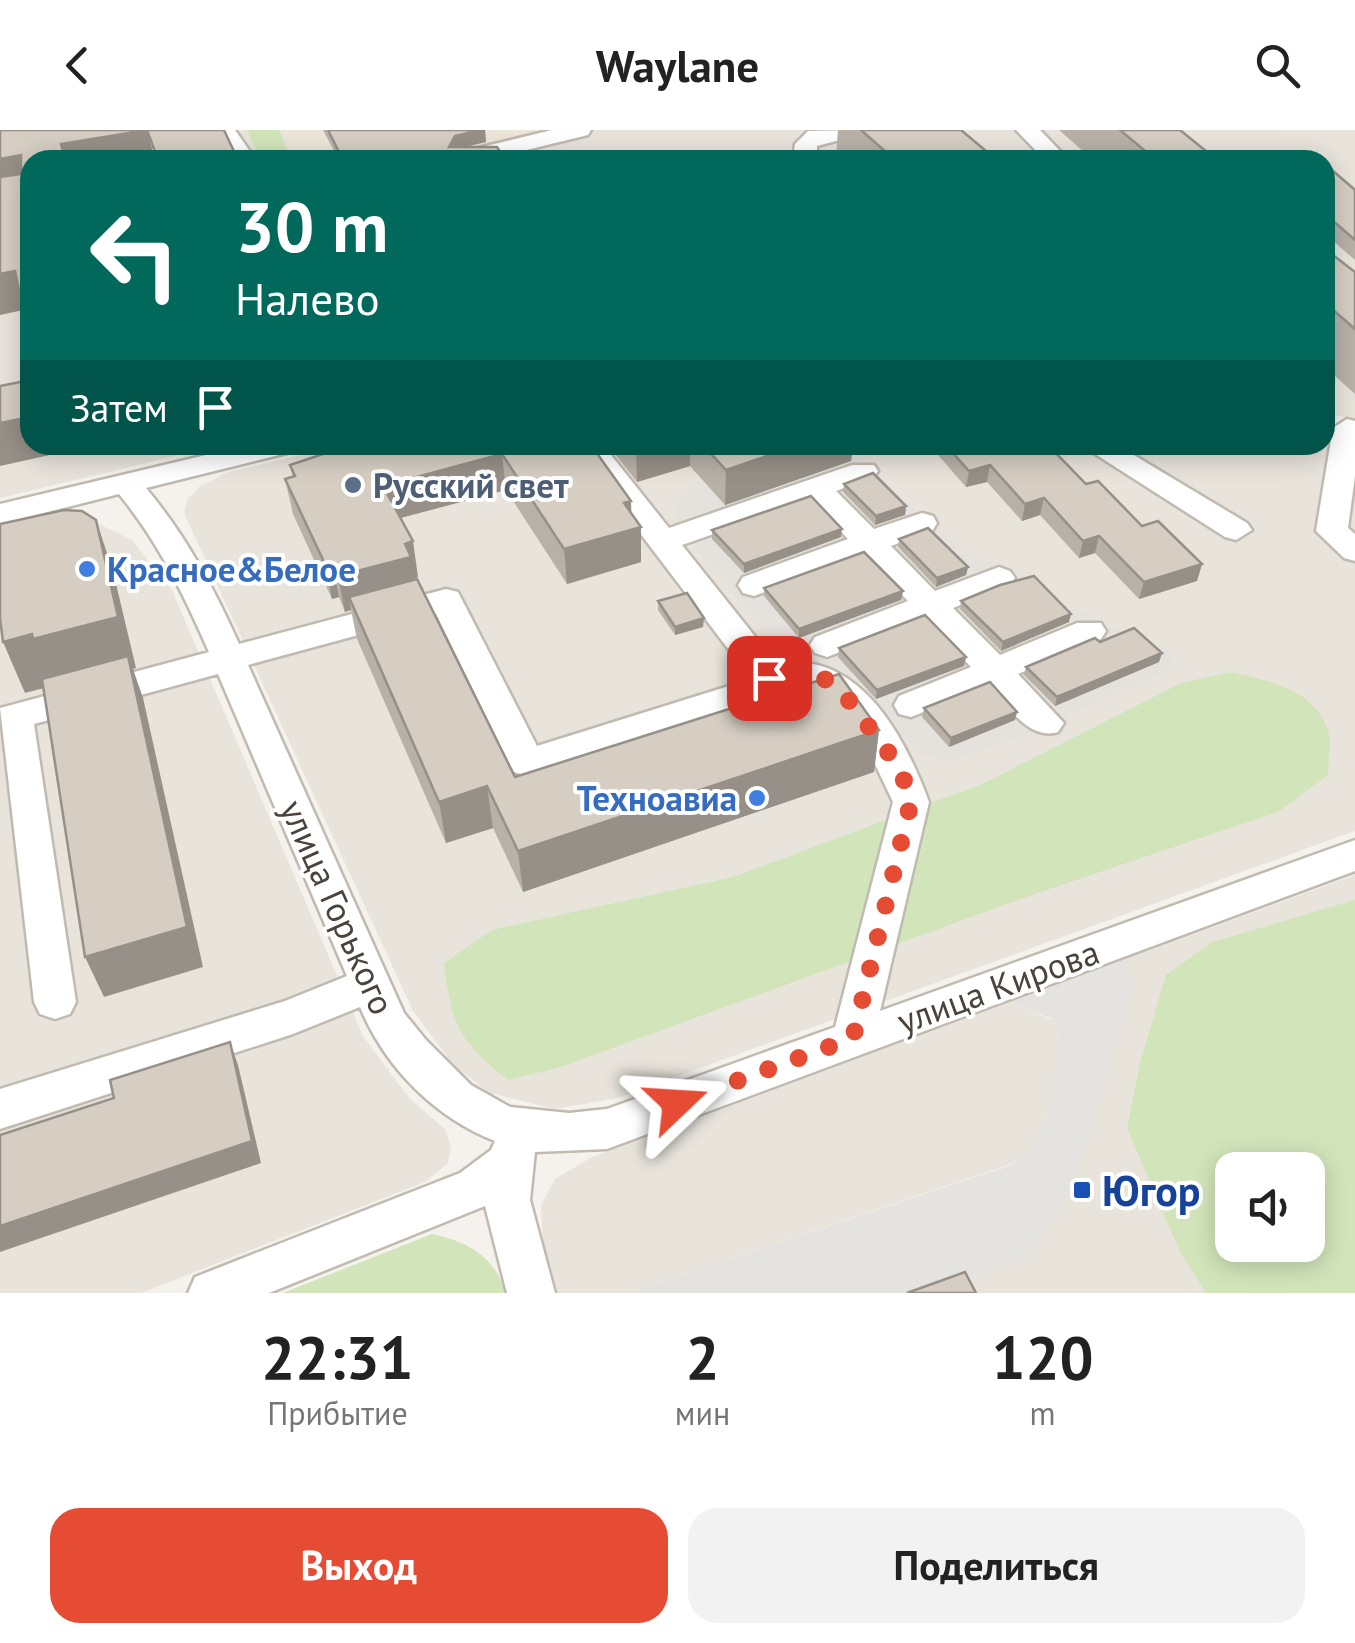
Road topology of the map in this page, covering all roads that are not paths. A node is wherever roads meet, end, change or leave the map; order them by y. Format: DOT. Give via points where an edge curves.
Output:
graph roads {
  1 [pos="580,130"];
  2 [pos="851,130"];
  3 [pos="1027,130"];
  4 [pos="497,150"];
  5 [pos="806,150"];
  6 [pos="1048,150"];
  7 [pos="1342,427"];
  8 [pos="200,455"];
  9 [pos="596,455"];
  10 [pos="1112,455"];
  11 [pos="174,458"];
  12 [pos="863,471"];
  13 [pos="126,483"];
  14 [pos="816,488"];
  15 [pos="0,514"];
  16 [pos="922,523"];
  17 [pos="1236,530"];
  18 [pos="662,542"];
  19 [pos="870,542"];
  20 [pos="1355,550"];
  21 [pos="999,578"];
  22 [pos="754,584"];
  23 [pos="931,604"];
  24 [pos="1089,631"];
  25 [pos="827,645"];
  26 [pos="230,660"];
  27 [pos="995,670"];
  28 [pos="769,678"];
  29 [pos="911,705"];
  30 [pos="8,719"];
  31 [pos="1046,722"];
  32 [pos="1355,855"];
  33 [pos="371,984"];
  34 [pos="55,1002"];
  35 [pos="853,1038"];
  36 [pos="0,1108"];
  37 [pos="514,1147"];
  38 [pos="212,1293"];
  39 [pos="531,1293"];
  1 -- 4 [label="street"];
  2 -- 5 [label="street" via="816,136"];
  3 -- 6 [label="street"];
  7 -- 20 [label="street" via="1332,531"];
  8 -- 11 [label="street"];
  9 -- 18 [label="street"];
  10 -- 17 [label="street"];
  11 -- 13 [label="street"];
  12 -- 14 [label="street"];
  13 -- 15 [label="street"];
  13 -- 26 [label="street, улица Горького" via="195,582"];
  14 -- 18 [label="street"];
  14 -- 19 [label="street"];
  16 -- 19 [label="street"];
  18 -- 28 [label="street"];
  19 -- 22 [label="street"];
  19 -- 23 [label="street"];
  21 -- 23 [label="street"];
  23 -- 25 [label="street"];
  23 -- 27 [label="street"];
  24 -- 27 [label="street"];
  26 -- 28 [label="street" via="446,600 528,763 741,694"];
  26 -- 30 [label="street"];
  26 -- 33 [label="street, улица Горького"];
  27 -- 29 [label="street"];
  27 -- 31 [label="street"];
  28 -- 35 [label="street" via="795,672 841,690 900,768 911,802"];
  30 -- 34 [label="street"];
  32 -- 35 [label="street, улица Кирова"];
  33 -- 36 [label="street" via="293,1016"];
  33 -- 37 [label="street, улица Горького" via="388,1024 431,1081"];
  35 -- 37 [label="street, улица Кирова" via="607,1129"];
  37 -- 38 [label="street" via="476,1188"];
  37 -- 39 [label="street" via="516,1242"];
}
